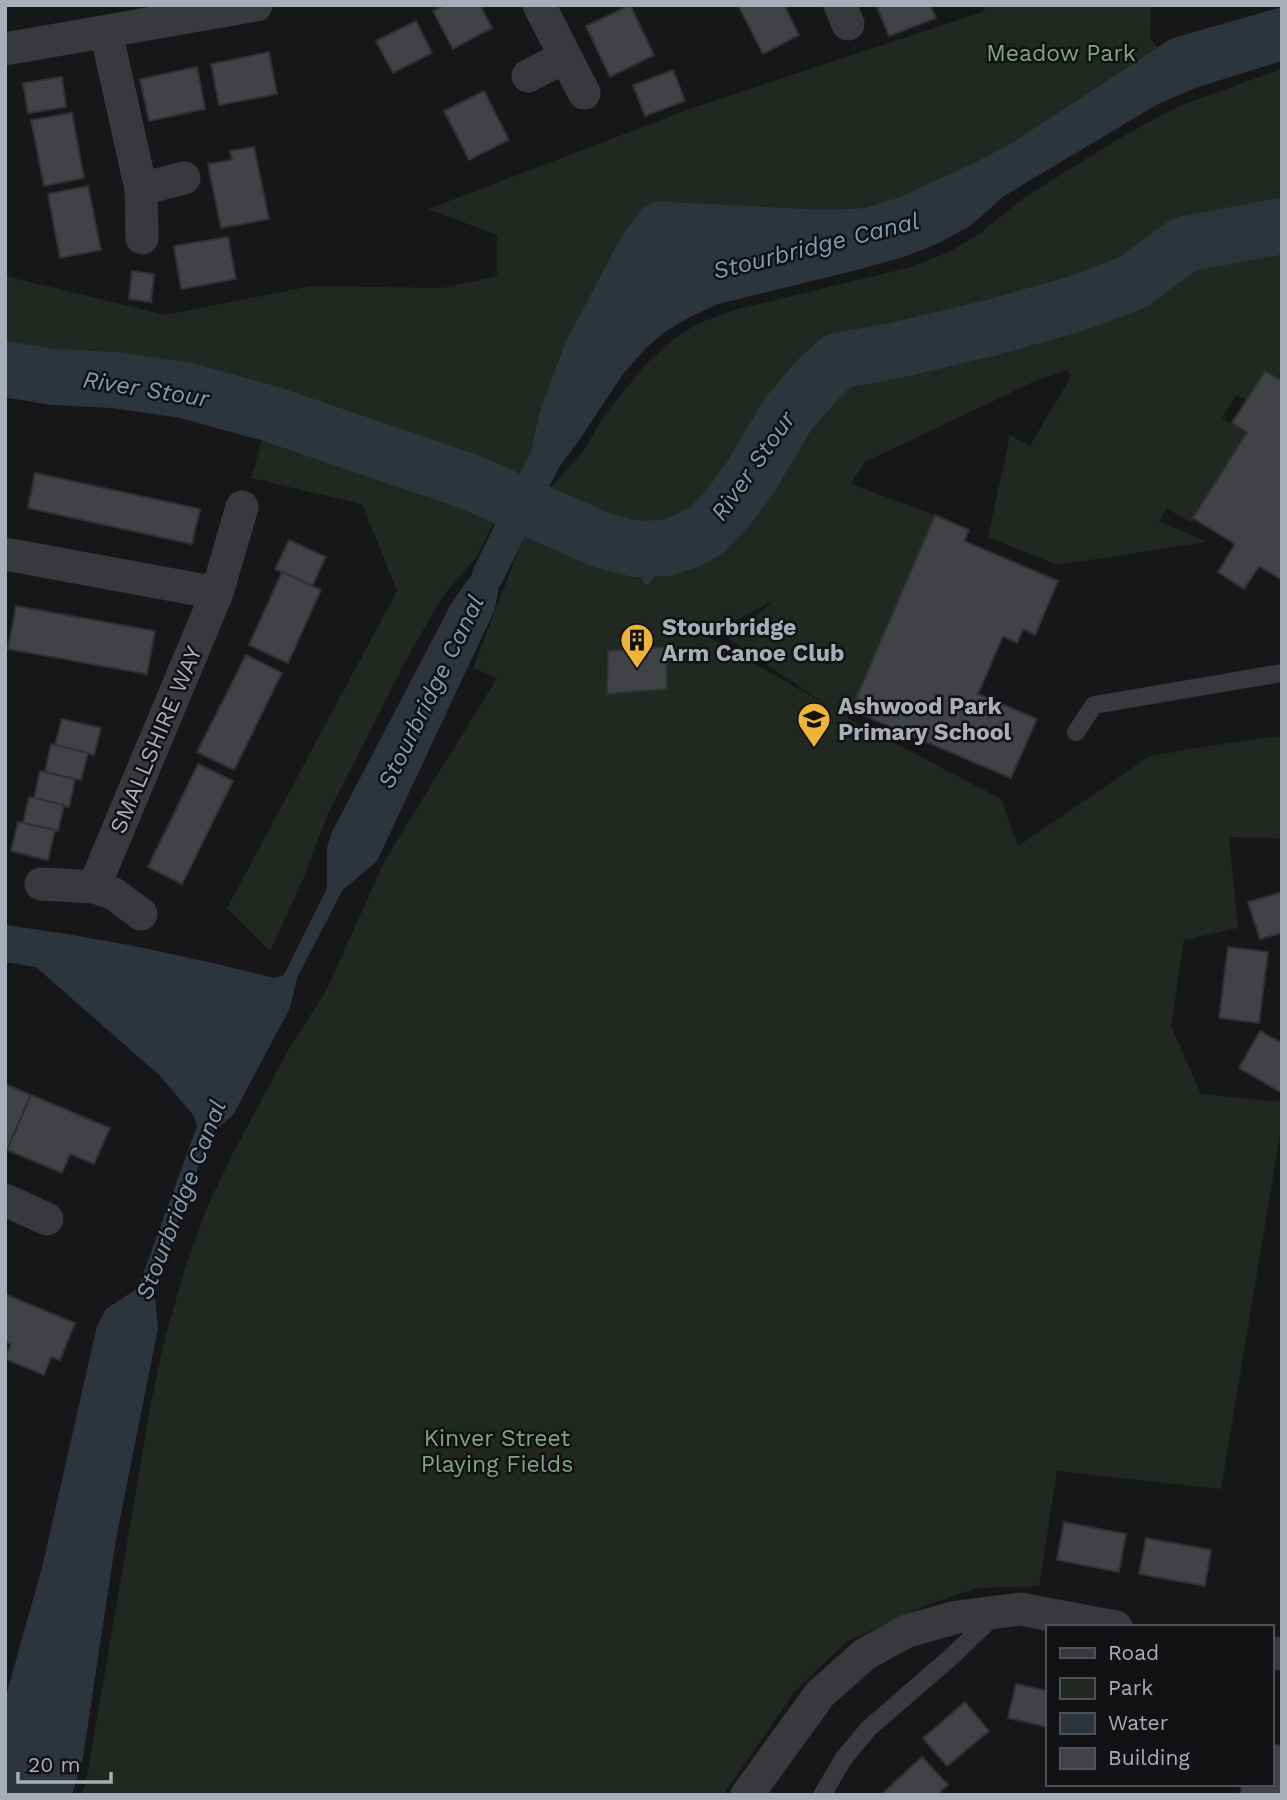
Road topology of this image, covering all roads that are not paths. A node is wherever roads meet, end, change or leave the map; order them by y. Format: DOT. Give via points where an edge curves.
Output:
graph roads {
  1 [pos="256,5"];
  2 [pos="539,5"];
  3 [pos="106,32"];
  4 [pos="5,49"];
  5 [pos="565,57"];
  6 [pos="528,76"];
  7 [pos="584,93"];
  8 [pos="184,178"];
  9 [pos="141,190"];
  10 [pos="142,238"];
  11 [pos="242,507"];
  12 [pos="5,555"];
  13 [pos="217,593"];
  14 [pos="1282,673"];
  15 [pos="1076,732"];
  16 [pos="41,884"];
  17 [pos="94,887"];
  18 [pos="141,914"];
  19 [pos="5,1200"];
  20 [pos="47,1219"];
  21 [pos="1001,1609"];
  22 [pos="1105,1625"];
  23 [pos="747,1795"];
  24 [pos="822,1795"];
  1 -- 3 [label="street"];
  2 -- 5 [label="street"];
  3 -- 4 [label="street"];
  3 -- 9 [label="street"];
  5 -- 6 [label="street"];
  5 -- 7 [label="street"];
  8 -- 9 [label="street"];
  9 -- 10 [label="street"];
  11 -- 13 [label="street, SMALLSHIRE WAY"];
  12 -- 13 [label="street"];
  13 -- 17 [label="street, SMALLSHIRE WAY"];
  14 -- 15 [label="lane" via="1094,705"];
  16 -- 17 [label="street"];
  17 -- 18 [label="street" via="114,894"];
  19 -- 20 [label="street"];
  21 -- 22 [label="street"];
  21 -- 23 [label="street" via="906,1631 865,1654 820,1694"];
  21 -- 24 [label="lane" via="869,1728"];
}
